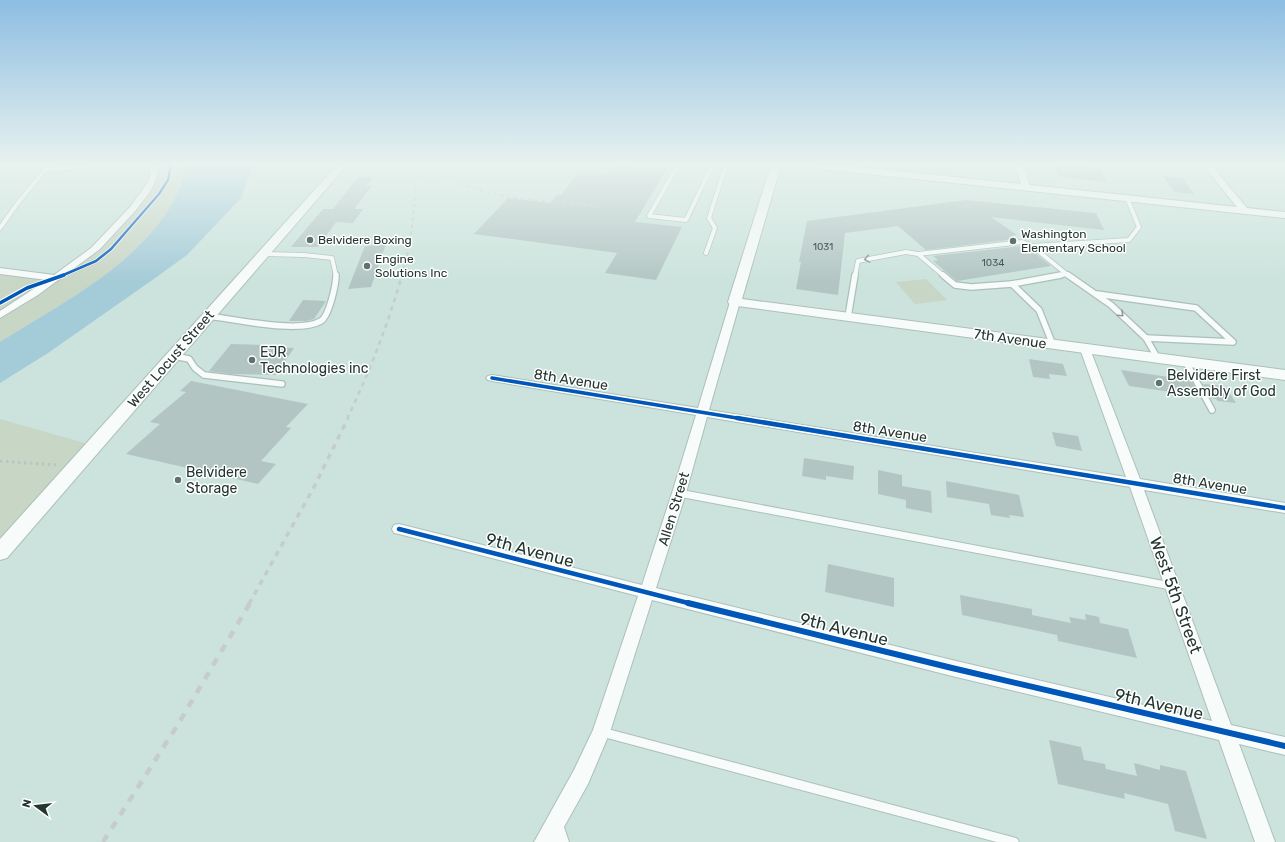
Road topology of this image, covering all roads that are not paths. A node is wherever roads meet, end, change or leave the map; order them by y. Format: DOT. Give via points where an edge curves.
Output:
graph roads {
  1 [pos="17,204"];
  2 [pos="136,204"];
  3 [pos="308,204"];
  4 [pos="656,204"];
  5 [pos="694,204"];
  6 [pos="713,204"];
  7 [pos="764,204"];
  8 [pos="1130,204"];
  9 [pos="1188,204"];
  10 [pos="1239,204"];
  11 [pos="1244,210"];
  12 [pos="1285,215"];
  13 [pos="0,228"];
  14 [pos="1032,246"];
  15 [pos="706,253"];
  16 [pos="264,254"];
  17 [pos="918,254"];
  18 [pos="0,271"];
  19 [pos="1067,274"];
  20 [pos="54,278"];
  21 [pos="1012,284"];
  22 [pos="1095,294"];
  23 [pos="735,302"];
  24 [pos="0,315"];
  25 [pos="208,316"];
  26 [pos="848,317"];
  27 [pos="1146,338"];
  28 [pos="1053,345"];
  29 [pos="1084,349"];
  30 [pos="174,356"];
  31 [pos="1158,358"];
  32 [pos="1186,362"];
  33 [pos="1285,375"];
  34 [pos="492,378"];
  35 [pos="282,384"];
  36 [pos="1212,410"];
  37 [pos="703,412"];
  38 [pos="1135,483"];
  39 [pos="679,493"];
  40 [pos="1285,508"];
  41 [pos="399,529"];
  42 [pos="0,552"];
  43 [pos="1173,586"];
  44 [pos="648,594"];
  45 [pos="601,732"];
  46 [pos="1227,733"];
  47 [pos="1285,746"];
  48 [pos="552,837"];
  49 [pos="1014,842"];
  50 [pos="1265,842"];
  1 -- 13 [label="lane"];
  2 -- 20 [label="street" via="92,251"];
  3 -- 16 [label="street, West Locust Street"];
  4 -- 5 [label="lane" via="649,216 686,220"];
  6 -- 15 [label="lane" via="709,218 715,228"];
  7 -- 23 [label="street, Allen Street"];
  8 -- 14 [label="lane" via="1139,227 1129,240"];
  9 -- 11 [label="street"];
  10 -- 11 [label="street"];
  11 -- 12 [label="street"];
  14 -- 17 [label="lane" via="1022,242"];
  14 -- 19 [label="lane"];
  16 -- 25 [label="street, West Locust Street"];
  16 -- 25 [label="lane" via="332,258 338,277 328,312 322,321 300,325 270,324"];
  17 -- 21 [label="lane" via="955,286"];
  17 -- 26 [label="lane, one-way" via="906,252 858,261"];
  18 -- 20 [label="street"];
  19 -- 21 [label="lane"];
  19 -- 22 [label="lane"];
  20 -- 24 [label="street"];
  21 -- 28 [label="lane" via="1038,310"];
  22 -- 27 [label="lane, one-way" via="1111,305"];
  22 -- 27 [label="lane" via="1196,308 1234,342"];
  23 -- 26 [label="street, 7th Avenue"];
  23 -- 37 [label="street, Allen Street"];
  25 -- 30 [label="street, West Locust Street"];
  26 -- 28 [label="street, 7th Avenue"];
  27 -- 31 [label="lane"];
  28 -- 29 [label="street, 7th Avenue"];
  29 -- 31 [label="street, 7th Avenue"];
  29 -- 38 [label="street, West 5th Street" via="1106,397"];
  30 -- 35 [label="lane" via="189,359 194,368 204,375"];
  30 -- 42 [label="street, West Locust Street"];
  31 -- 32 [label="street, 7th Avenue"];
  32 -- 33 [label="street, 7th Avenue"];
  32 -- 36 [label="lane"];
  34 -- 37 [label="street, 8th Avenue"];
  37 -- 38 [label="street, 8th Avenue"];
  37 -- 39 [label="street, Allen Street"];
  38 -- 40 [label="street, 8th Avenue"];
  38 -- 43 [label="street, West 5th Street"];
  39 -- 43 [label="lane"];
  39 -- 44 [label="street, Allen Street"];
  41 -- 44 [label="street, 9th Avenue"];
  43 -- 46 [label="street, West 5th Street"];
  44 -- 45 [label="street, Allen Street"];
  44 -- 46 [label="street, 9th Avenue"];
  45 -- 48 [label="street, Allen Street"];
  45 -- 49 [label="lane"];
  46 -- 47 [label="street, 9th Avenue"];
  46 -- 50 [label="street, West 5th Street"];
}
